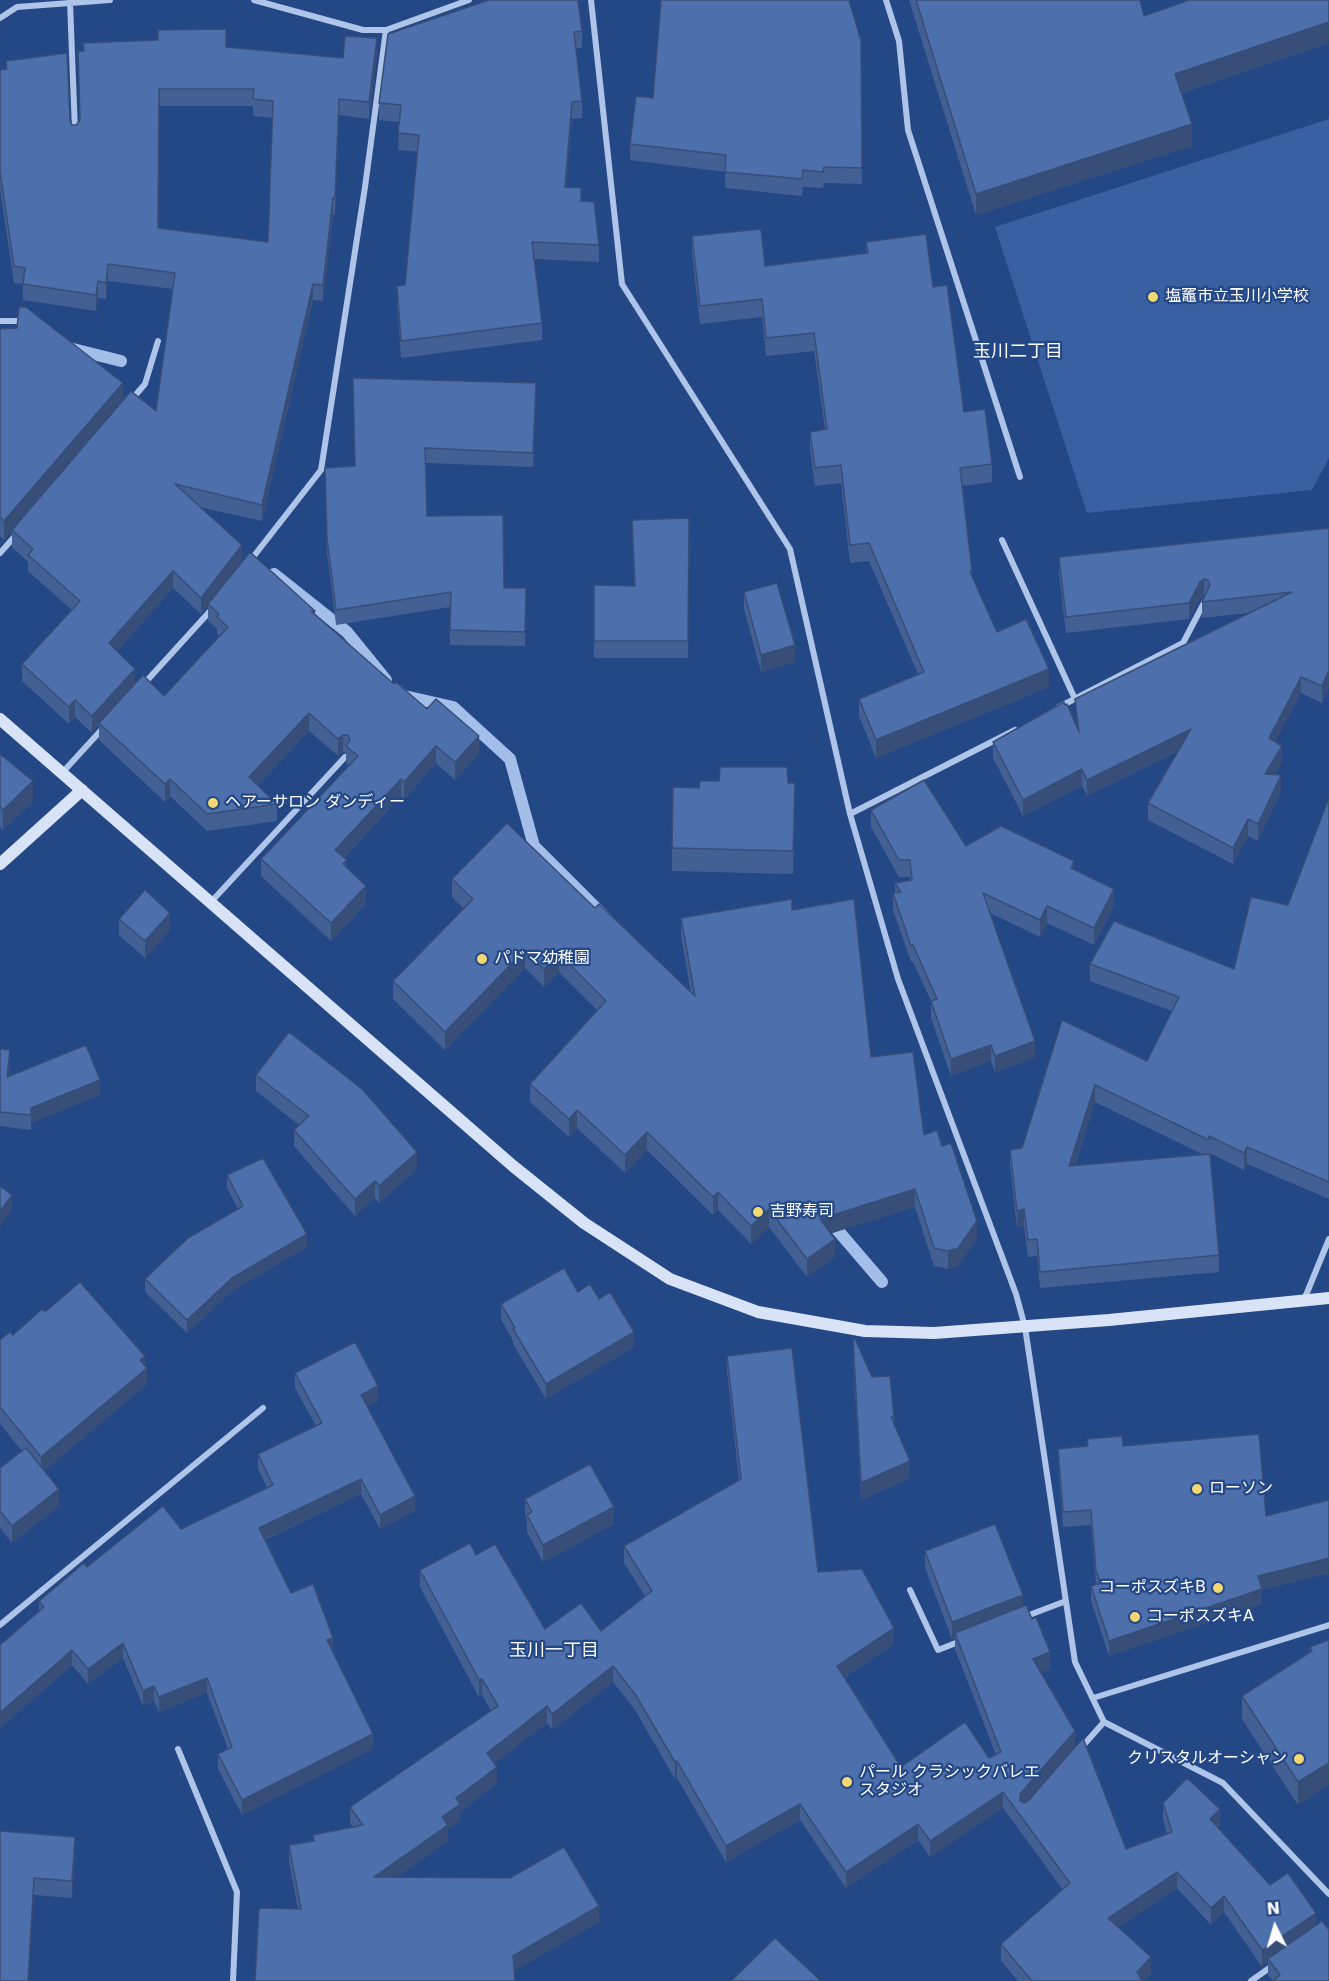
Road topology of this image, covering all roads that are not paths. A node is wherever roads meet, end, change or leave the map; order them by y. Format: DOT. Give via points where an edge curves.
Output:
graph roads {
  1 [pos="110,0"];
  2 [pos="254,0"];
  3 [pos="469,0"];
  4 [pos="591,0"];
  5 [pos="886,0"];
  6 [pos="70,2"];
  7 [pos="0,18"];
  8 [pos="386,30"];
  9 [pos="75,137"];
  10 [pos="0,321"];
  11 [pos="33,321"];
  12 [pos="158,341"];
  13 [pos="130,402"];
  14 [pos="1020,477"];
  15 [pos="23,526"];
  16 [pos="1002,540"];
  17 [pos="0,553"];
  18 [pos="244,568"];
  19 [pos="1205,601"];
  20 [pos="216,604"];
  21 [pos="138,691"];
  22 [pos="1076,699"];
  23 [pos="1055,709"];
  24 [pos="114,717"];
  25 [pos="0,719"];
  26 [pos="1024,725"];
  27 [pos="345,757"];
  28 [pos="62,773"];
  29 [pos="82,790"];
  30 [pos="850,814"];
  31 [pos="0,864"];
  32 [pos="211,903"];
  33 [pos="1329,1239"];
  34 [pos="1329,1298"];
  35 [pos="1304,1301"];
  36 [pos="1025,1327"];
  37 [pos="263,1408"];
  38 [pos="910,1590"];
  39 [pos="1066,1601"];
  40 [pos="1012,1621"];
  41 [pos="0,1625"];
  42 [pos="1329,1625"];
  43 [pos="970,1638"];
  44 [pos="1092,1698"];
  45 [pos="1104,1722"];
  46 [pos="178,1749"];
  47 [pos="1075,1755"];
  48 [pos="1329,1894"];
  49 [pos="1280,1960"];
  50 [pos="233,1981"];
  51 [pos="1251,1981"];
  1 -- 6 [label="street"];
  2 -- 8 [label="street" via="363,30"];
  3 -- 8 [label="street"];
  4 -- 30 [label="street" via="622,284 790,549"];
  5 -- 14 [label="street" via="899,40 908,130"];
  6 -- 7 [label="street" via="17,7"];
  6 -- 9 [label="street"];
  8 -- 18 [label="street" via="321,470"];
  10 -- 11 [label="street"];
  12 -- 13 [label="street" via="145,384"];
  15 -- 17 [label="street"];
  16 -- 22 [label="street"];
  19 -- 22 [label="street" via="1183,644"];
  20 -- 21 [label="street"];
  22 -- 23 [label="street"];
  24 -- 28 [label="street"];
  25 -- 28 [label="street"];
  26 -- 30 [label="street"];
  27 -- 32 [label="street"];
  28 -- 29 [label="street"];
  29 -- 31 [label="street"];
  29 -- 32 [label="street"];
  30 -- 36 [label="street" via="898,979"];
  32 -- 36 [label="street" via="513,1166 584,1223 670,1279 758,1312 865,1331 934,1333"];
  33 -- 35 [label="street"];
  34 -- 35 [label="street"];
  35 -- 36 [label="street"];
  36 -- 39 [label="street"];
  37 -- 41 [label="street"];
  38 -- 43 [label="street" via="938,1650"];
  39 -- 40 [label="street"];
  39 -- 44 [label="street" via="1075,1662"];
  42 -- 44 [label="street"];
  44 -- 45 [label="street"];
  45 -- 47 [label="street"];
  45 -- 48 [label="street" via="1223,1784"];
  46 -- 50 [label="street" via="237,1892"];
  49 -- 51 [label="street"];
}
